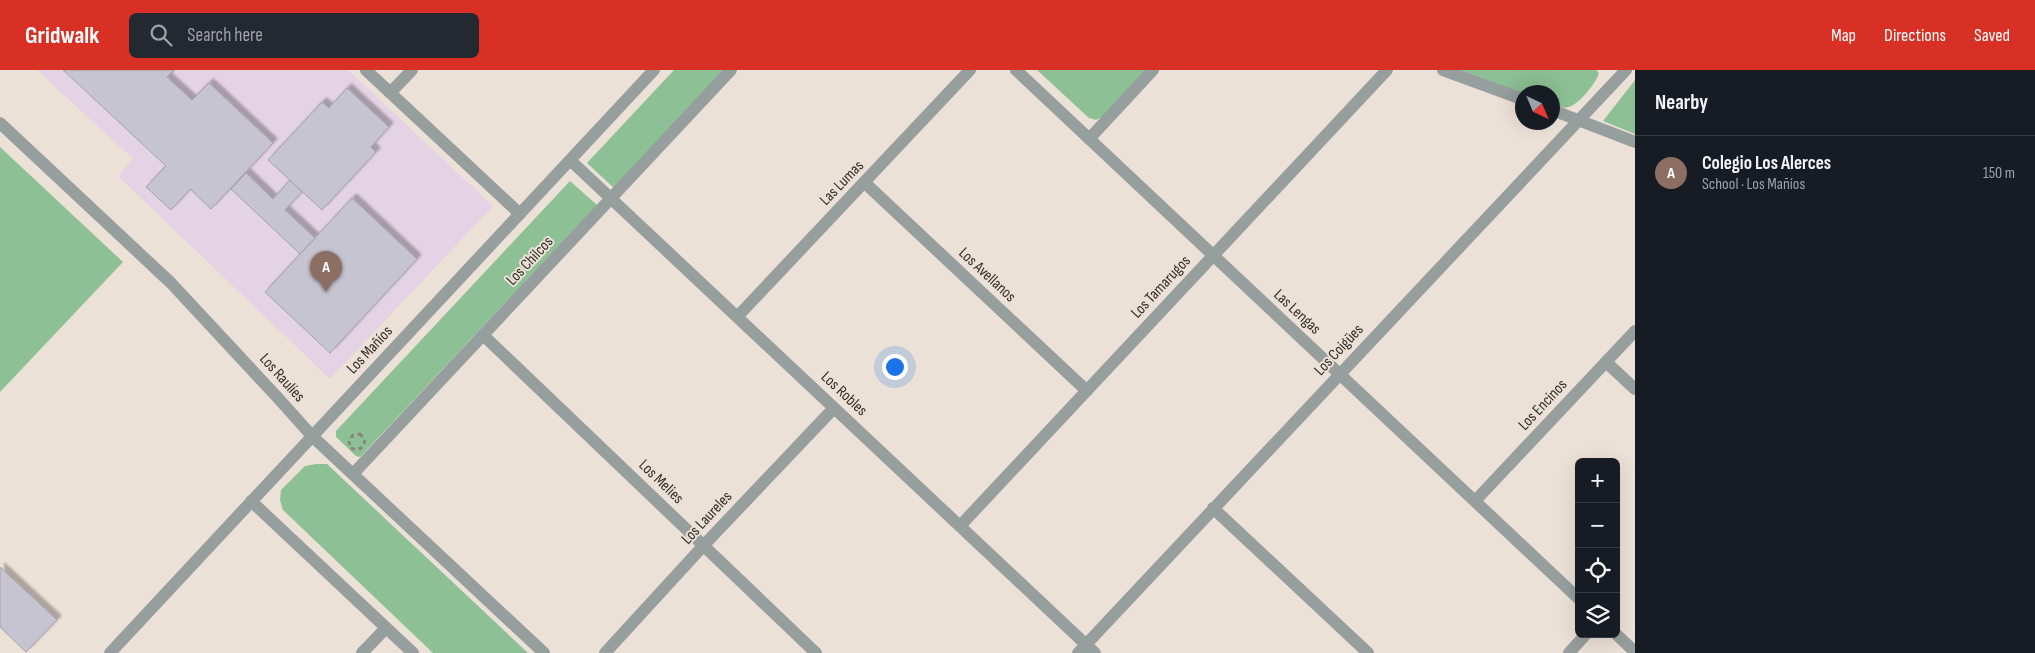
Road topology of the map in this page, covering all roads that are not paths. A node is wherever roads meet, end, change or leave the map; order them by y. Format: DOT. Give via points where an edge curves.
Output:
graph roads {
  1 [pos="366,70"];
  2 [pos="412,70"];
  3 [pos="654,70"];
  4 [pos="731,70"];
  5 [pos="970,70"];
  6 [pos="1016,70"];
  7 [pos="1153,70"];
  8 [pos="1387,70"];
  9 [pos="1442,70"];
  10 [pos="1626,70"];
  11 [pos="390,93"];
  12 [pos="1515,96"];
  13 [pos="1560,113"];
  14 [pos="1579,120"];
  15 [pos="0,123"];
  16 [pos="1089,139"];
  17 [pos="1635,142"];
  18 [pos="570,160"];
  19 [pos="865,183"];
  20 [pos="611,198"];
  21 [pos="520,214"];
  22 [pos="1213,255"];
  23 [pos="737,317"];
  24 [pos="1635,331"];
  25 [pos="483,335"];
  26 [pos="1606,362"];
  27 [pos="1339,373"];
  28 [pos="1635,389"];
  29 [pos="1087,391"];
  30 [pos="834,408"];
  31 [pos="312,436"];
  32 [pos="352,474"];
  33 [pos="251,501"];
  34 [pos="1475,501"];
  35 [pos="1213,508"];
  36 [pos="960,526"];
  37 [pos="704,545"];
  38 [pos="1575,595"];
  39 [pos="386,628"];
  40 [pos="1582,638"];
  41 [pos="1620,638"];
  42 [pos="1086,650"];
  43 [pos="1635,652"];
  44 [pos="110,653"];
  45 [pos="362,653"];
  46 [pos="413,653"];
  47 [pos="544,653"];
  48 [pos="605,653"];
  49 [pos="816,653"];
  50 [pos="1368,653"];
  51 [pos="1569,653"];
  1 -- 11 [label="street"];
  2 -- 11 [label="street"];
  3 -- 18 [label="street, Los Mañíos"];
  4 -- 20 [label="street, Los Chilcos"];
  5 -- 19 [label="street, Las Lumas"];
  6 -- 16 [label="street, Las Lengas"];
  7 -- 16 [label="street"];
  8 -- 22 [label="street, Los Tamarugos"];
  9 -- 12 [label="street"];
  10 -- 14 [label="street, Los Coigües"];
  11 -- 21 [label="street"];
  13 -- 14 [label="street"];
  14 -- 17 [label="street"];
  14 -- 27 [label="street, Los Coigües"];
  15 -- 31 [label="street, Los Raulíes" via="171,283"];
  16 -- 22 [label="street, Las Lengas"];
  18 -- 20 [label="street, Los Robles"];
  18 -- 21 [label="street, Los Mañíos"];
  19 -- 23 [label="street, Las Lumas"];
  19 -- 29 [label="street, Los Avellanos"];
  20 -- 23 [label="street, Los Robles"];
  20 -- 25 [label="street, Los Chilcos"];
  21 -- 31 [label="street, Los Mañíos"];
  22 -- 27 [label="street, Las Lengas"];
  22 -- 29 [label="street, Los Tamarugos"];
  23 -- 30 [label="street, Los Robles"];
  24 -- 26 [label="street, Los Encinos"];
  25 -- 32 [label="street, Los Chilcos"];
  25 -- 37 [label="street, Los Melies"];
  26 -- 28 [label="street"];
  26 -- 34 [label="street, Los Encinos"];
  27 -- 34 [label="street, Las Lengas"];
  27 -- 35 [label="street, Los Coigües"];
  29 -- 36 [label="street, Los Tamarugos"];
  30 -- 36 [label="street, Los Robles"];
  30 -- 37 [label="street, Los Laureles"];
  31 -- 32 [label="street, Los Raulíes"];
  31 -- 33 [label="street, Los Mañíos"];
  32 -- 47 [label="street, Los Raulíes"];
  33 -- 39 [label="street"];
  33 -- 44 [label="street, Los Mañíos"];
  34 -- 38 [label="street, Las Lengas"];
  35 -- 42 [label="street, Los Coigües"];
  35 -- 50 [label="street"];
  36 -- 42 [label="street, Los Robles"];
  37 -- 48 [label="street, Los Laureles"];
  37 -- 49 [label="street, Los Melies"];
  39 -- 45 [label="street"];
  39 -- 46 [label="street"];
  40 -- 51 [label="street"];
  41 -- 43 [label="street"];
}
